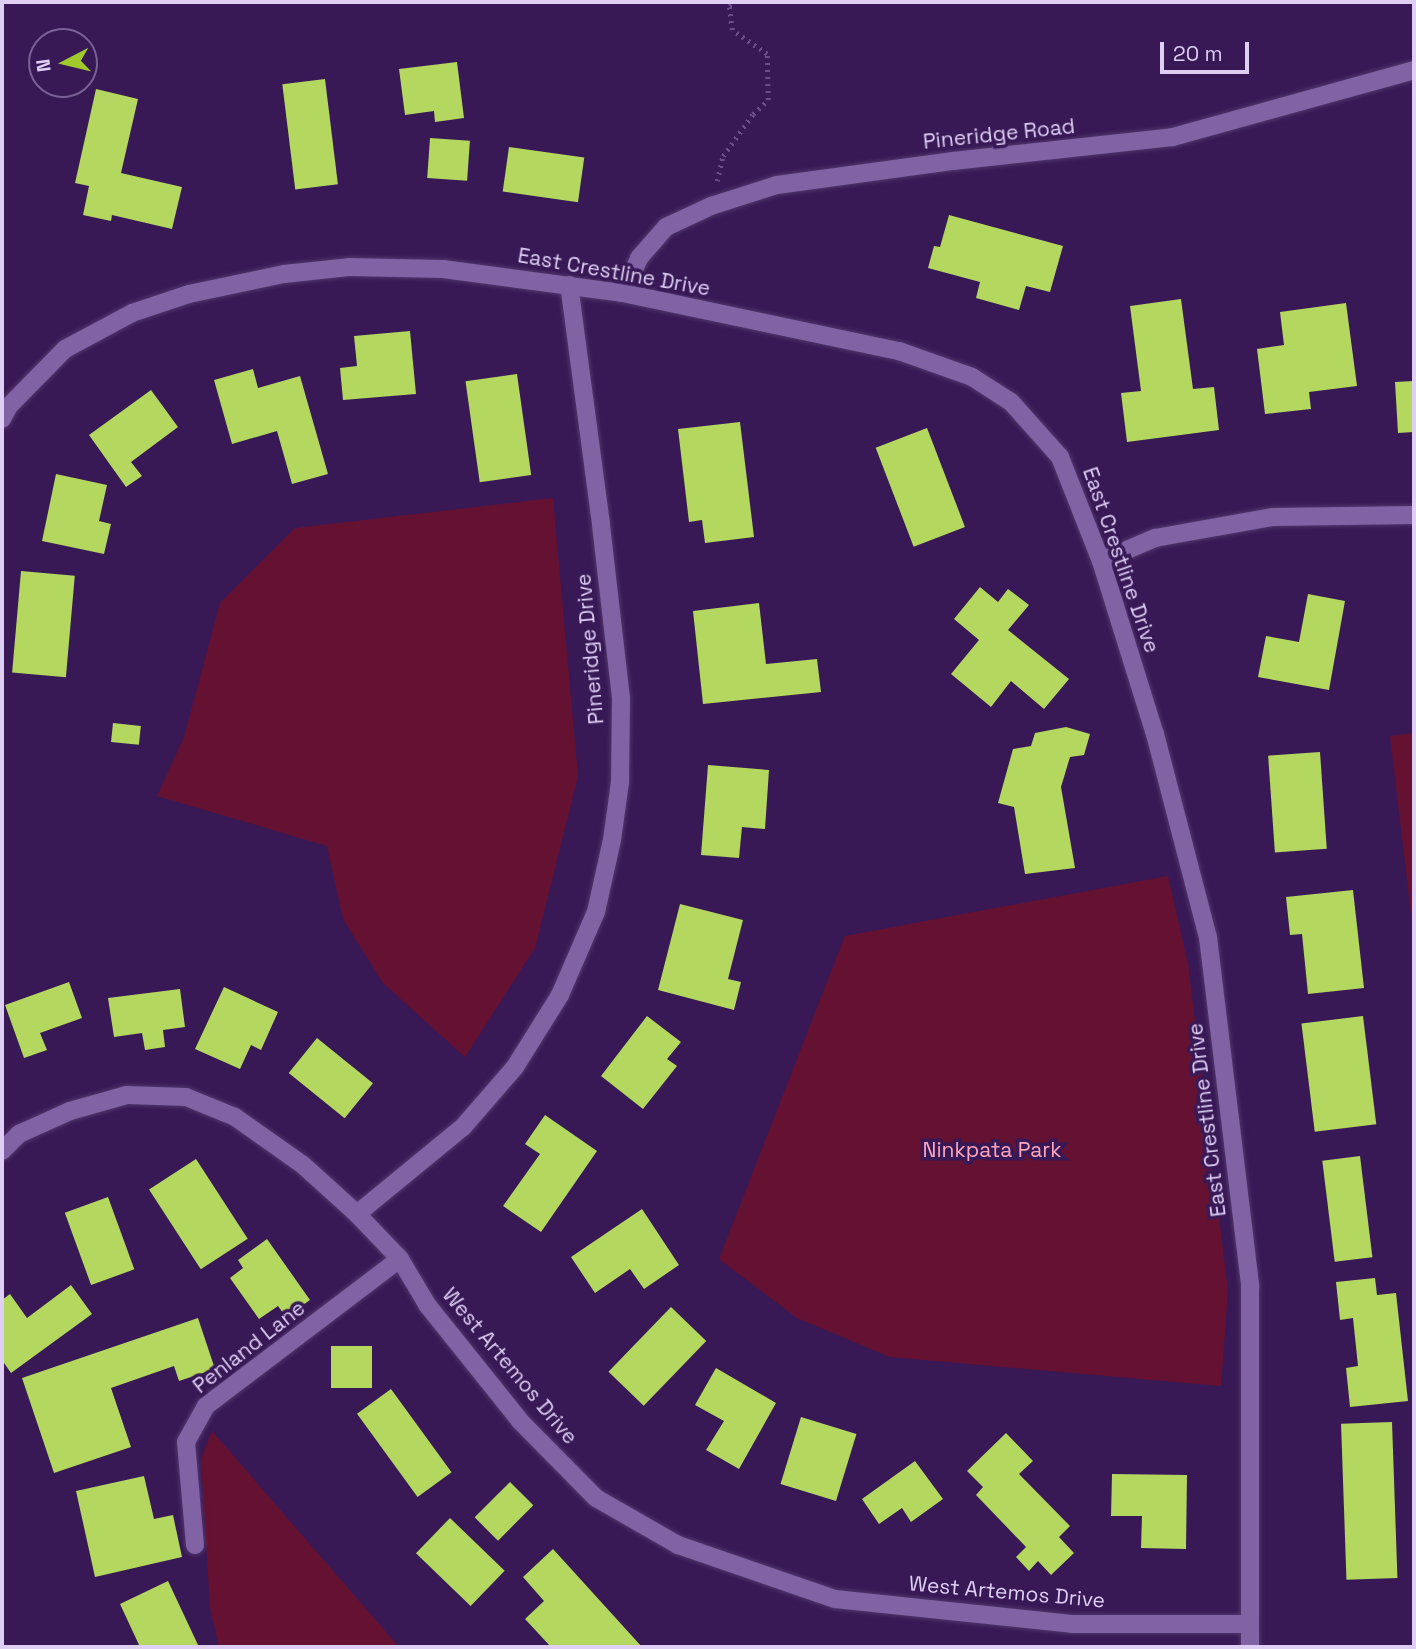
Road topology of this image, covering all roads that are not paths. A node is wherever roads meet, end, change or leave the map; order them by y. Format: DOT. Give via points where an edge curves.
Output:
graph roads {
  1 [pos="1414,70"];
  2 [pos="569,285"];
  3 [pos="623,293"];
  4 [pos="2,419"];
  5 [pos="1414,515"];
  6 [pos="1101,561"];
  7 [pos="2,1151"];
  8 [pos="357,1214"];
  9 [pos="400,1259"];
  10 [pos="195,1545"];
  11 [pos="1250,1624"];
  12 [pos="1250,1647"];
  1 -- 3 [label="street, Pineridge Road" via="1173,137 777,185 711,206 666,227 639,258"];
  2 -- 3 [label="street, East Crestline Drive"];
  2 -- 4 [label="street, East Crestline Drive" via="443,269 349,267 284,274 189,294 132,313 65,349"];
  2 -- 8 [label="street, Pineridge Drive" via="621,698 620,782 599,900 560,995 515,1068 463,1127"];
  3 -- 6 [label="street, East Crestline Drive" via="899,351 972,376 1011,402 1060,457"];
  5 -- 6 [label="street" via="1273,517 1155,538"];
  6 -- 11 [label="street, East Crestline Drive" via="1155,734 1208,937 1250,1286"];
  7 -- 8 [label="street, West Artemos Drive" via="19,1134 70,1111 127,1095 186,1097 235,1117 303,1165"];
  8 -- 9 [label="street, West Artemos Drive"];
  9 -- 10 [label="street, Penland Lane" via="205,1406 186,1442"];
  9 -- 11 [label="street, West Artemos Drive" via="428,1306 520,1421 596,1498 678,1545 835,1599 1072,1624"];
  11 -- 12 [label="street, East Crestline Drive"];
}
